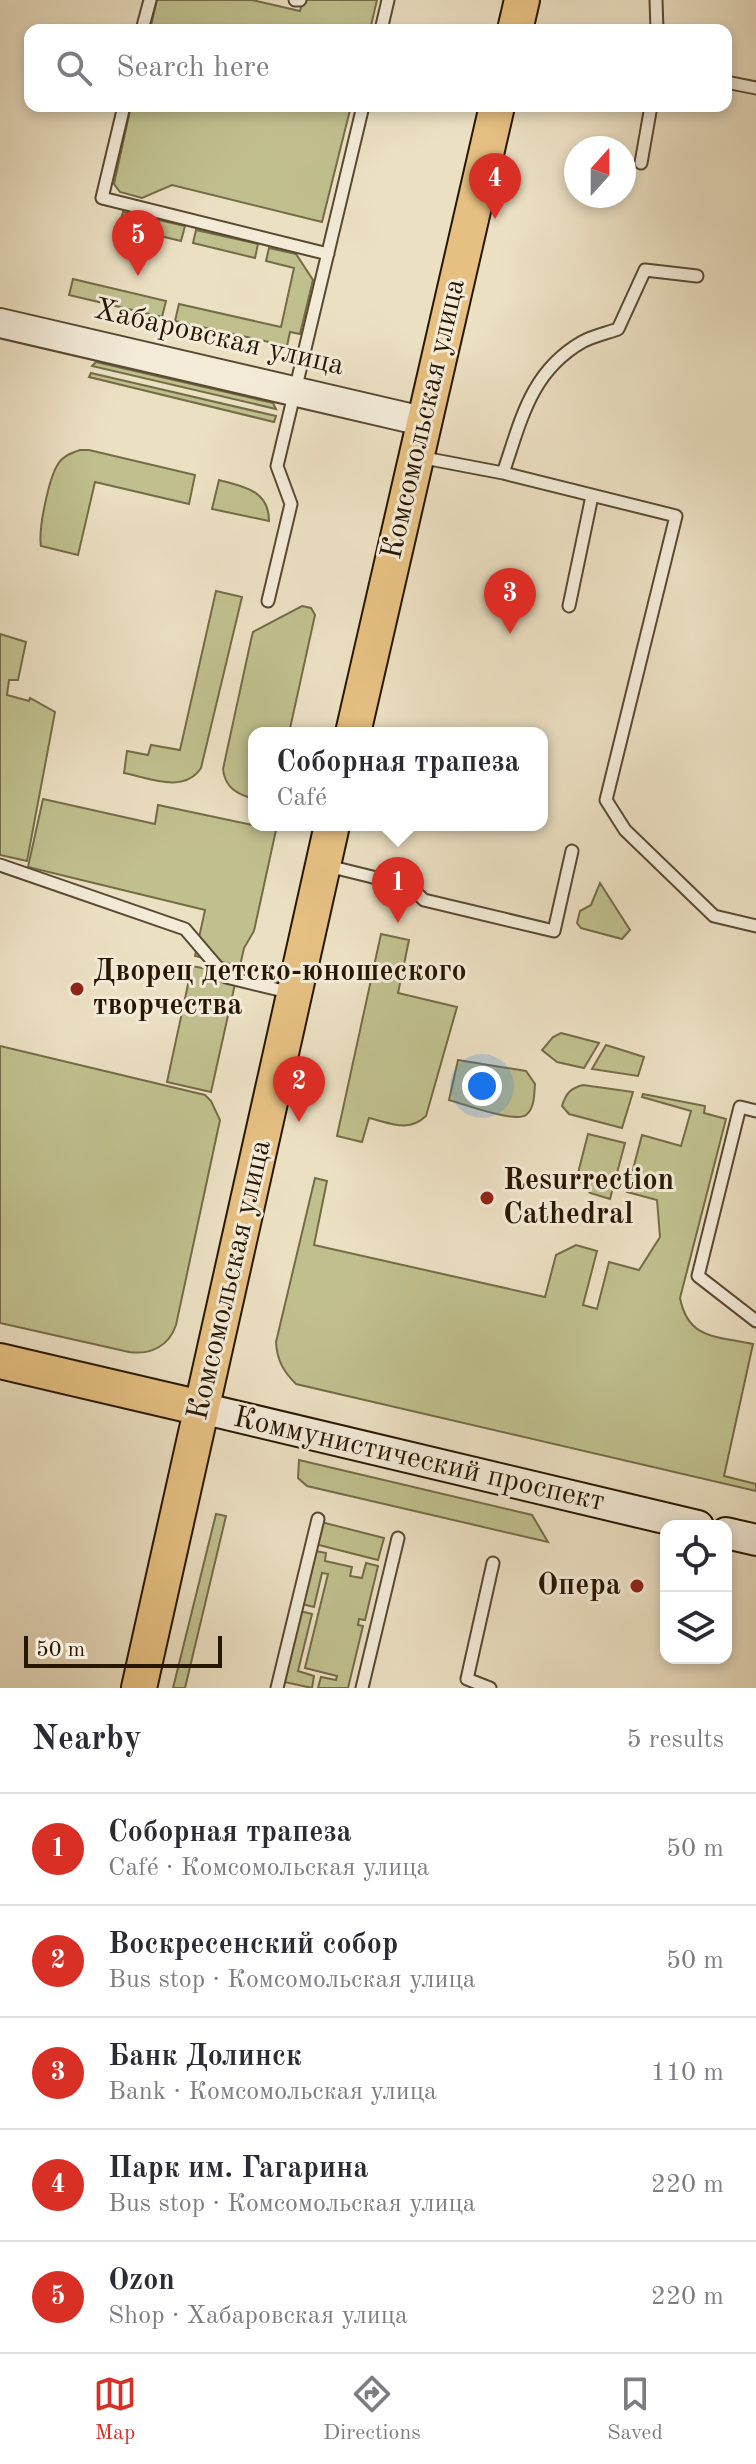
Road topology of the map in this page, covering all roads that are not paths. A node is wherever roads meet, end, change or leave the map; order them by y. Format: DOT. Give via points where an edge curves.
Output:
graph roads {
  1 [pos="150,0"];
  2 [pos="388,0"];
  3 [pos="522,0"];
  4 [pos="656,0"];
  5 [pos="144,24"];
  6 [pos="382,24"];
  7 [pos="516,24"];
  8 [pos="657,24"];
  9 [pos="732,83"];
  10 [pos="756,88"];
  11 [pos="123,112"];
  12 [pos="362,112"];
  13 [pos="496,112"];
  14 [pos="650,112"];
  15 [pos="641,163"];
  16 [pos="328,254"];
  17 [pos="697,276"];
  18 [pos="0,323"];
  19 [pos="297,391"];
  20 [pos="422,421"];
  21 [pos="415,456"];
  22 [pos="503,473"];
  23 [pos="592,496"];
  24 [pos="268,601"];
  25 [pos="569,606"];
  26 [pos="354,727"];
  27 [pos="331,831"];
  28 [pos="572,851"];
  29 [pos="0,865"];
  30 [pos="323,865"];
  31 [pos="756,926"];
  32 [pos="295,994"];
  33 [pos="756,1111"];
  34 [pos="756,1321"];
  35 [pos="0,1361"];
  36 [pos="201,1408"];
  37 [pos="318,1519"];
  38 [pos="673,1520"];
  39 [pos="732,1534"];
  40 [pos="398,1538"];
  41 [pos="756,1540"];
  42 [pos="493,1563"];
  43 [pos="139,1688"];
  44 [pos="277,1688"];
  45 [pos="362,1688"];
  46 [pos="490,1688"];
  1 -- 5 [label="lane"];
  2 -- 6 [label="lane"];
  3 -- 7 [label="main road"];
  4 -- 8 [label="lane"];
  9 -- 10 [label="lane"];
  11 -- 16 [label="lane" via="102,198"];
  12 -- 16 [label="lane"];
  13 -- 20 [label="main road, Комсомольская улица"];
  14 -- 15 [label="lane"];
  16 -- 19 [label="lane"];
  17 -- 22 [label="lane" via="645,270 618,329 564,355 528,397"];
  18 -- 19 [label="street, Хабаровская улица"];
  19 -- 20 [label="street, Хабаровская улица"];
  19 -- 24 [label="lane" via="277,466 291,504"];
  20 -- 21 [label="main road, Комсомольская улица"];
  21 -- 22 [label="lane"];
  21 -- 26 [label="main road, Комсомольская улица"];
  22 -- 23 [label="lane"];
  23 -- 25 [label="lane"];
  23 -- 31 [label="lane" via="676,516 606,800 625,830 714,916"];
  27 -- 30 [label="main road, Комсомольская улица"];
  28 -- 30 [label="lane" via="554,931 424,900 409,886"];
  29 -- 32 [label="lane" via="185,929 226,977"];
  30 -- 32 [label="main road, Комсомольская улица"];
  32 -- 36 [label="main road, Комсомольская улица"];
  33 -- 34 [label="lane" via="740,1107 698,1276"];
  35 -- 36 [label="main road, Коммунистический проспект"];
  36 -- 38 [label="main road, Коммунистический проспект"];
  36 -- 43 [label="main road, Комсомольская улица"];
  37 -- 44 [label="lane"];
  39 -- 41 [label="main road"];
  40 -- 45 [label="lane"];
  42 -- 46 [label="lane" via="467,1679"];
}
